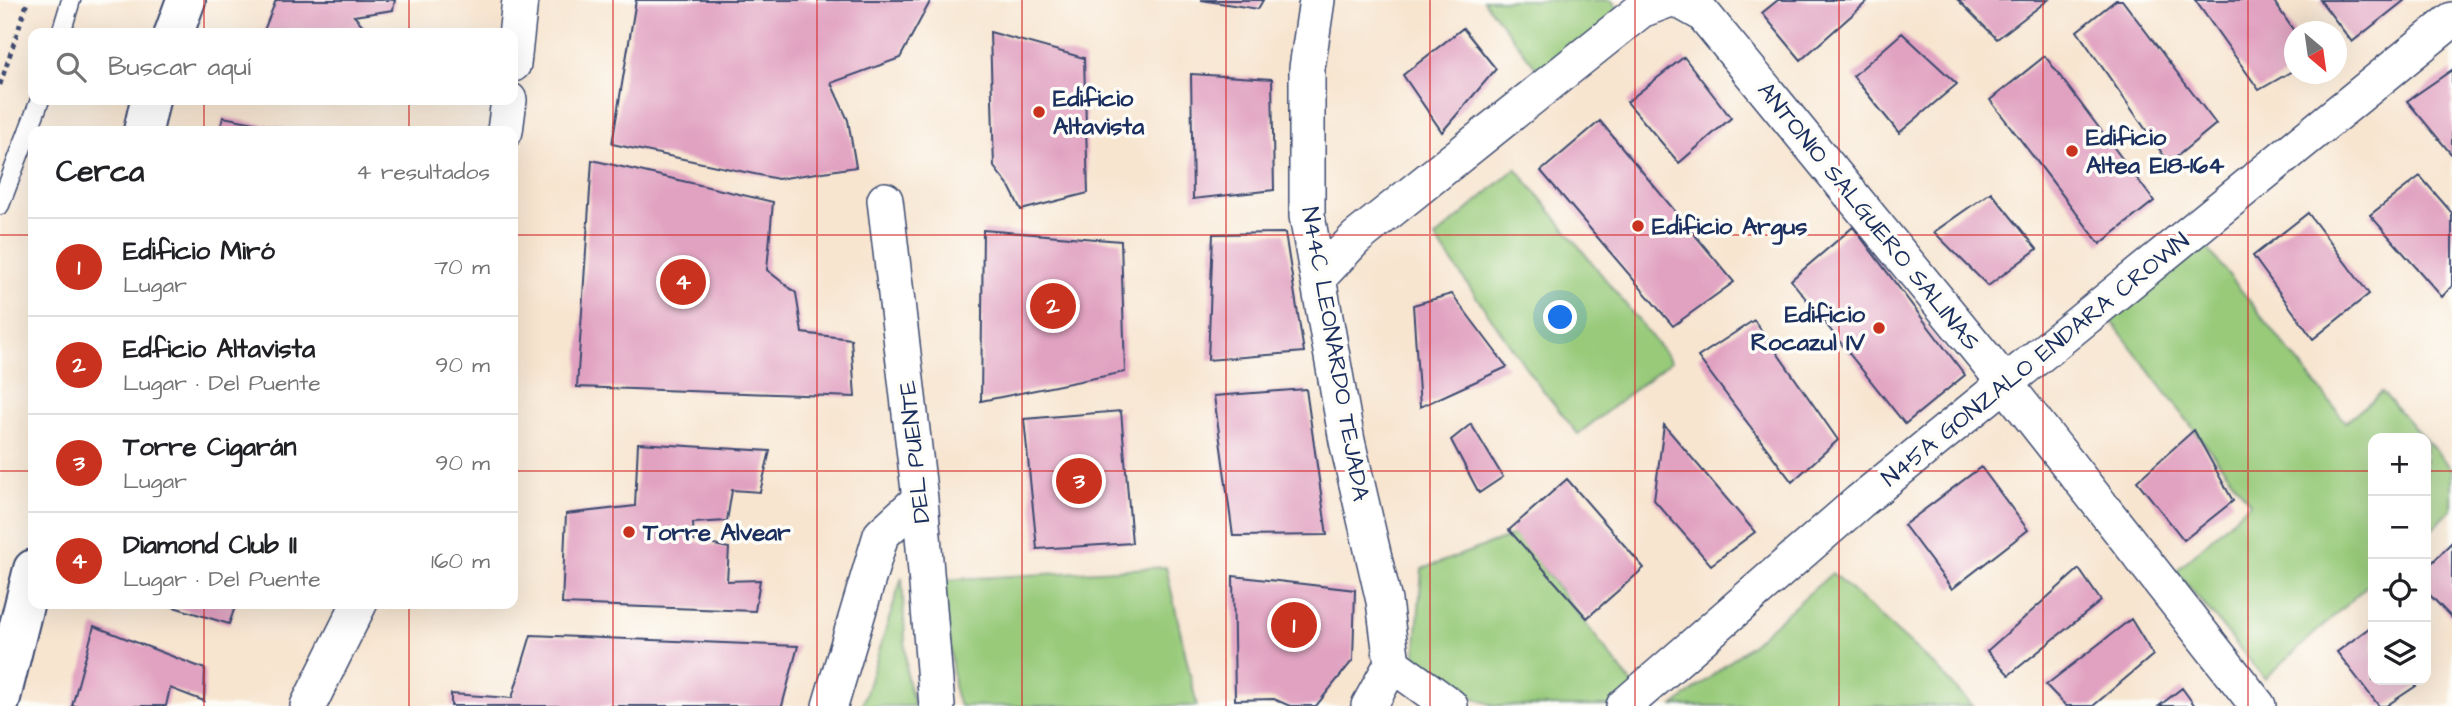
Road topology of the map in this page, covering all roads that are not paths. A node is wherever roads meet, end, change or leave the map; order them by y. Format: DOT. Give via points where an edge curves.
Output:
graph roads {
  1 [pos="71,0"];
  2 [pos="186,0"];
  3 [pos="520,0"];
  4 [pos="1317,0"];
  5 [pos="1668,0"];
  6 [pos="1678,0"];
  7 [pos="2452,20"];
  8 [pos="63,28"];
  9 [pos="176,28"];
  10 [pos="517,28"];
  11 [pos="38,105"];
  12 [pos="149,105"];
  13 [pos="508,105"];
  14 [pos="30,126"];
  15 [pos="144,126"];
  16 [pos="506,126"];
  17 [pos="28,132"];
  18 [pos="885,200"];
  19 [pos="0,205"];
  20 [pos="1320,276"];
  21 [pos="2005,384"];
  22 [pos="920,499"];
  23 [pos="28,584"];
  24 [pos="356,609"];
  25 [pos="7,648"];
  26 [pos="1392,664"];
  27 [pos="0,702"];
  28 [pos="308,706"];
  29 [pos="830,706"];
  30 [pos="937,706"];
  31 [pos="1369,706"];
  32 [pos="1450,706"];
  33 [pos="1624,706"];
  34 [pos="2258,706"];
  1 -- 8 [label="lane"];
  2 -- 9 [label="street"];
  3 -- 10 [label="street"];
  4 -- 20 [label="street, N44C LEONARDO TEJADA" via="1307,68 1307,216"];
  5 -- 20 [label="street" via="1641,10 1356,238"];
  6 -- 21 [label="street, ANTONIO SALGUERO SALINAS" via="1703,14"];
  7 -- 21 [label="street, N45A GONZALO ENDARA CROWN"];
  11 -- 14 [label="lane"];
  12 -- 15 [label="street"];
  13 -- 16 [label="street"];
  17 -- 19 [label="lane"];
  18 -- 22 [label="street, DEL PUENTE"];
  20 -- 26 [label="street, N44C LEONARDO TEJADA" via="1347,442 1384,600"];
  21 -- 33 [label="street, N45A GONZALO ENDARA CROWN" via="1859,502"];
  21 -- 34 [label="street, ANTONIO SALGUERO SALINAS"];
  22 -- 29 [label="street" via="881,535"];
  22 -- 30 [label="street, DEL PUENTE"];
  23 -- 25 [label="street"];
  24 -- 28 [label="street"];
  25 -- 27 [label="street"];
  26 -- 31 [label="street"];
  26 -- 32 [label="street"];
}
